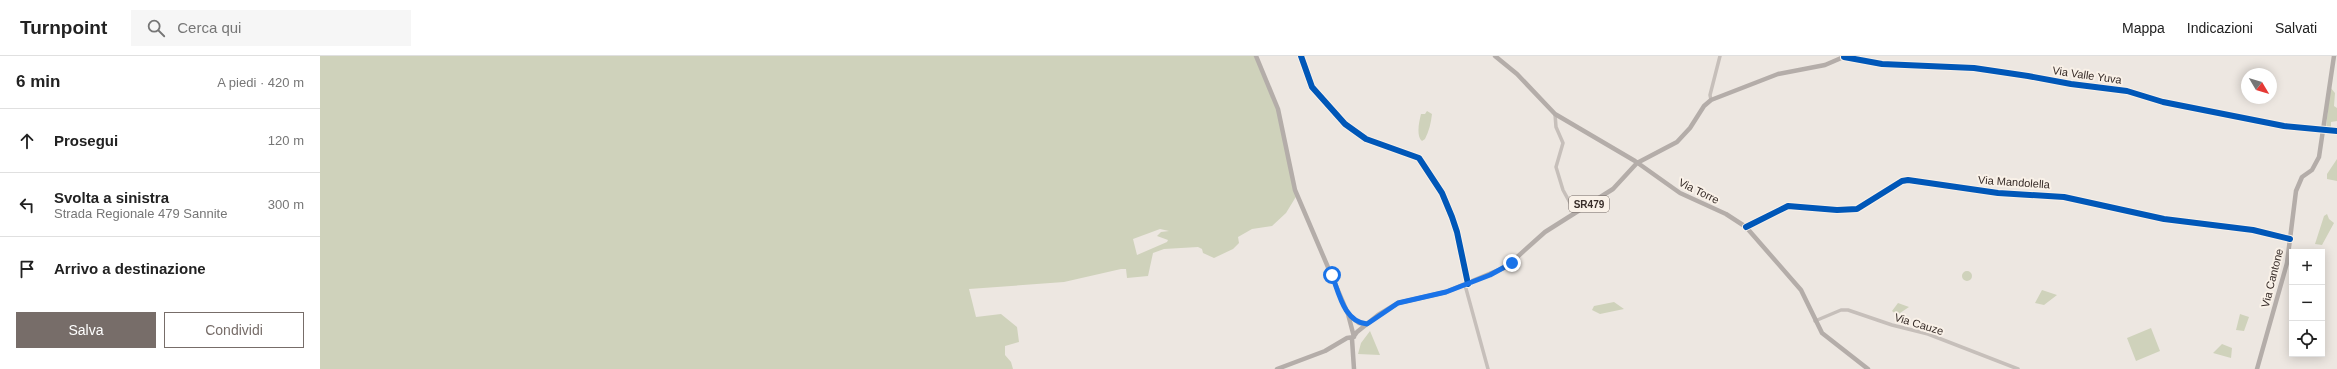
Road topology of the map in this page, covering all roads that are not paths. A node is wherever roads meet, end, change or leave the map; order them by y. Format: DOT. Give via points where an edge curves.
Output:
graph roads {
  1 [pos="1256,56"];
  2 [pos="1301,56"];
  3 [pos="1495,56"];
  4 [pos="1720,56"];
  5 [pos="2334,56"];
  6 [pos="1845,57"];
  7 [pos="1711,100"];
  8 [pos="1555,114"];
  9 [pos="2324,131"];
  10 [pos="2337,131"];
  11 [pos="1637,163"];
  12 [pos="1575,212"];
  13 [pos="1746,227"];
  14 [pos="2290,239"];
  15 [pos="1466,285"];
  16 [pos="1348,314"];
  17 [pos="1815,321"];
  18 [pos="1367,324"];
  19 [pos="1354,337"];
  20 [pos="1277,369"];
  21 [pos="1354,369"];
  22 [pos="1488,369"];
  23 [pos="1868,369"];
  24 [pos="2018,369"];
  25 [pos="2257,369"];
  1 -- 16 [label="main road" via="1278,109 1295,190"];
  2 -- 15 [label="street" via="1312,87 1344,124 1366,139 1419,158 1442,193 1454,221"];
  3 -- 8 [label="main road, Via Torre" via="1517,74"];
  4 -- 7 [label="street"];
  5 -- 9 [label="main road, Via Cantone"];
  6 -- 7 [label="main road" via="1821,66 1778,74"];
  6 -- 9 [label="street, Via Valle Yuva" via="1882,64 1974,68 2127,91 2163,102 2284,126"];
  7 -- 11 [label="main road, SR479" via="1682,138"];
  8 -- 11 [label="main road, Via Torre"];
  8 -- 12 [label="street" via="1556,127 1563,143 1556,167 1563,190"];
  9 -- 10 [label="street, Via Valle Yuva"];
  9 -- 14 [label="main road, Via Cantone" via="2317,162 2312,170 2302,177 2296,191"];
  11 -- 12 [label="main road, SR479" via="1613,189"];
  11 -- 13 [label="main road, Via Torre" via="1680,193 1726,214"];
  12 -- 15 [label="main road, SR479" via="1545,232 1506,267"];
  13 -- 14 [label="street, Via Mandolella" via="1788,206 1827,210 1857,209 1908,180 1998,193 2064,197 2164,219 2253,230"];
  13 -- 17 [label="main road, Via Torre" via="1801,290"];
  14 -- 25 [label="main road, Via Cantone" via="2287,263"];
  15 -- 18 [label="main road, SR479" via="1398,303"];
  15 -- 22 [label="street"];
  16 -- 18 [label="main road" via="1359,323"];
  16 -- 19 [label="main road"];
  17 -- 23 [label="main road, Via Torre" via="1826,337"];
  17 -- 24 [label="street, Via Cauze" via="1848,310 1892,326 1928,334"];
  18 -- 19 [label="main road, SR479"];
  19 -- 20 [label="main road"];
  19 -- 21 [label="main road"];
}
